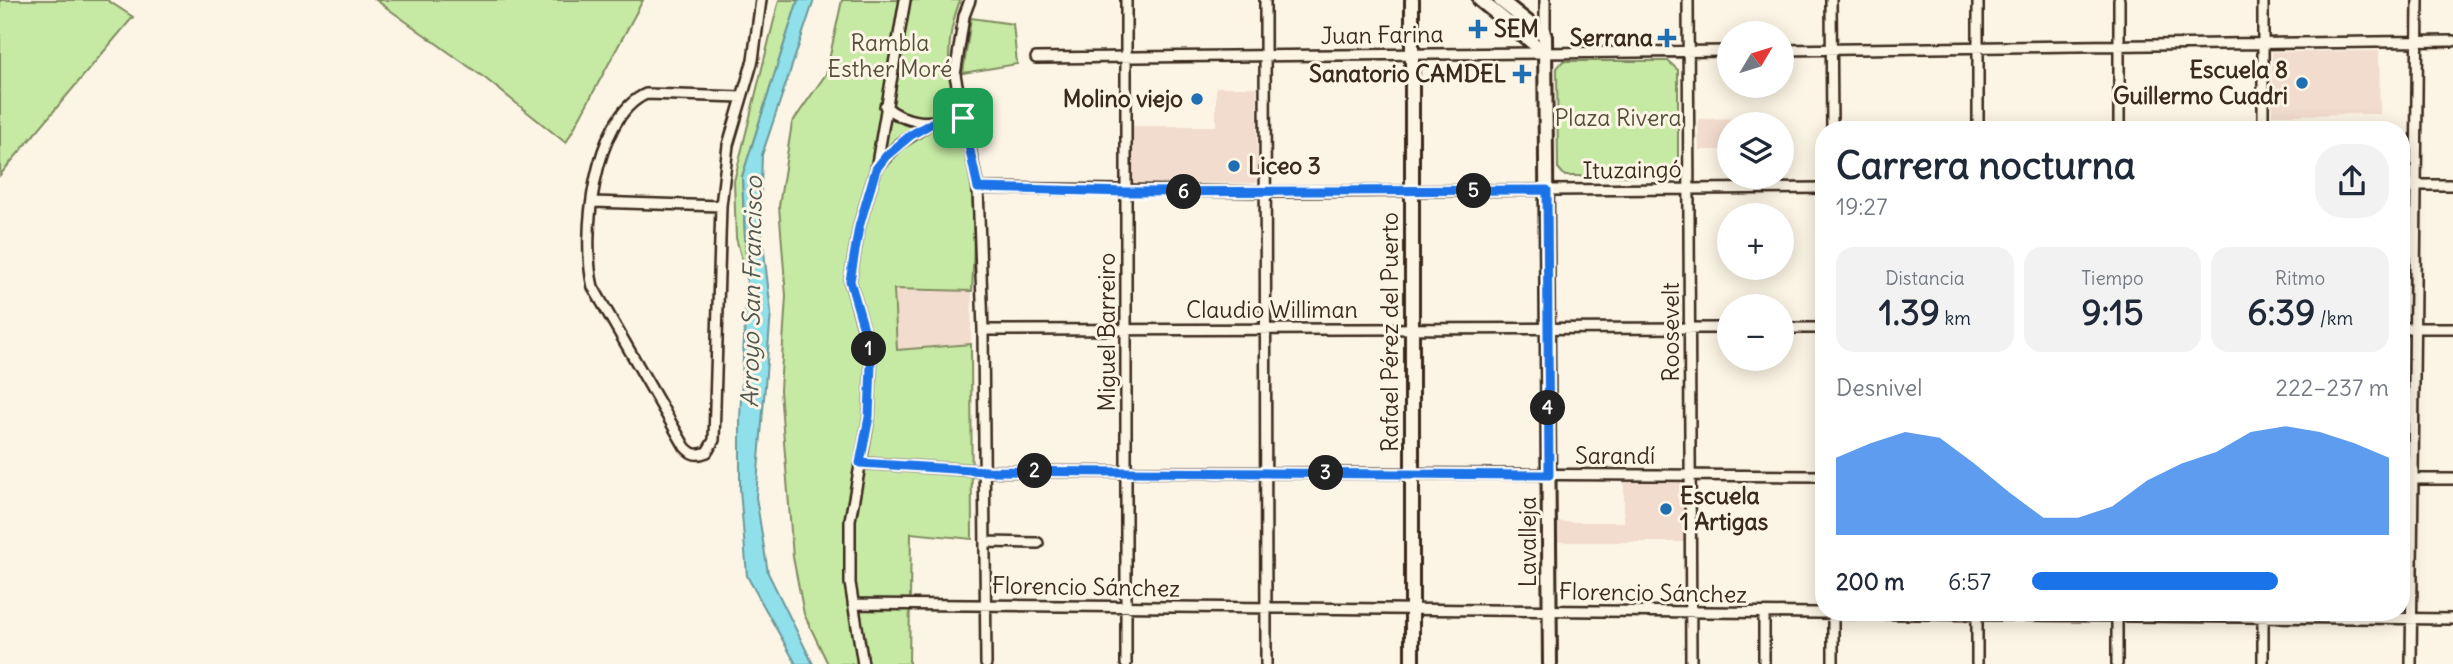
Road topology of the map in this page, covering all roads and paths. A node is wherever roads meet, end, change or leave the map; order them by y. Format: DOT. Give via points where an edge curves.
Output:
graph roads {
  1 [pos="761,0"];
  2 [pos="905,0"];
  3 [pos="970,0"];
  4 [pos="1126,0"];
  5 [pos="1265,0"];
  6 [pos="1412,0"];
  7 [pos="1480,0"];
  8 [pos="1500,0"];
  9 [pos="1545,0"];
  10 [pos="1688,0"];
  11 [pos="1831,0"];
  12 [pos="1978,0"];
  13 [pos="2119,0"];
  14 [pos="2263,0"];
  15 [pos="2418,0"];
  16 [pos="1545,36"];
  17 [pos="2417,41"];
  18 [pos="2453,41"];
  19 [pos="2262,43"];
  20 [pos="2118,45"];
  21 [pos="1978,47"];
  22 [pos="1831,49"];
  23 [pos="1794,50"];
  24 [pos="1687,51"];
  25 [pos="1717,51"];
  26 [pos="1545,53"];
  27 [pos="1412,54"];
  28 [pos="1265,55"];
  29 [pos="1126,57"];
  30 [pos="1036,58"];
  31 [pos="742,97"];
  32 [pos="885,106"];
  33 [pos="963,118"];
  34 [pos="1832,121"];
  35 [pos="1979,121"];
  36 [pos="2119,121"];
  37 [pos="2263,121"];
  38 [pos="932,123"];
  39 [pos="876,169"];
  40 [pos="2410,185"];
  41 [pos="2417,185"];
  42 [pos="2453,185"];
  43 [pos="978,188"];
  44 [pos="1690,188"];
  45 [pos="1815,188"];
  46 [pos="1547,190"];
  47 [pos="1410,191"];
  48 [pos="1126,192"];
  49 [pos="1265,192"];
  50 [pos="593,202"];
  51 [pos="721,206"];
  52 [pos="1412,328"];
  53 [pos="1548,328"];
  54 [pos="1690,328"];
  55 [pos="1717,328"];
  56 [pos="1794,328"];
  57 [pos="1815,328"];
  58 [pos="2410,328"];
  59 [pos="2414,328"];
  60 [pos="2453,328"];
  61 [pos="984,330"];
  62 [pos="1126,330"];
  63 [pos="1265,330"];
  64 [pos="860,463"];
  65 [pos="986,471"];
  66 [pos="1126,472"];
  67 [pos="1265,473"];
  68 [pos="1412,474"];
  69 [pos="1549,475"];
  70 [pos="1690,475"];
  71 [pos="1815,476"];
  72 [pos="2413,479"];
  73 [pos="2453,479"];
  74 [pos="986,542"];
  75 [pos="1038,543"];
  76 [pos="853,604"];
  77 [pos="985,605"];
  78 [pos="1126,607"];
  79 [pos="1266,608"];
  80 [pos="1412,610"];
  81 [pos="1550,611"];
  82 [pos="1691,613"];
  83 [pos="1765,613"];
  84 [pos="1815,613"];
  85 [pos="2411,618"];
  86 [pos="2453,619"];
  87 [pos="1833,621"];
  88 [pos="1977,621"];
  89 [pos="2117,621"];
  90 [pos="2263,621"];
  91 [pos="863,664"];
  92 [pos="986,664"];
  93 [pos="1126,664"];
  94 [pos="1266,664"];
  95 [pos="1412,664"];
  96 [pos="1550,664"];
  97 [pos="1691,664"];
  98 [pos="1764,664"];
  99 [pos="1833,664"];
  100 [pos="1978,664"];
  101 [pos="2118,664"];
  102 [pos="2263,664"];
  103 [pos="2411,664"];
  1 -- 31 [label="street" via="753,60"];
  2 -- 32 [label="street"];
  3 -- 33 [label="street" via="955,62"];
  4 -- 29 [label="street, Miguel Barreiro"];
  5 -- 28 [label="street"];
  6 -- 27 [label="main road, Rafael Pérez del Puerto"];
  7 -- 26 [label="main road"];
  8 -- 16 [label="main road"];
  9 -- 16 [label="street, Lavalleja"];
  10 -- 24 [label="street, Roosevelt"];
  11 -- 22 [label="street"];
  12 -- 21 [label="street"];
  13 -- 20 [label="street"];
  14 -- 19 [label="street"];
  15 -- 17 [label="street"];
  16 -- 26 [label="main road, Lavalleja"];
  17 -- 18 [label="street"];
  17 -- 19 [label="street"];
  17 -- 41 [label="street"];
  19 -- 20 [label="street"];
  19 -- 37 [label="street"];
  20 -- 21 [label="street"];
  20 -- 36 [label="street"];
  21 -- 22 [label="street"];
  21 -- 35 [label="street"];
  22 -- 23 [label="street"];
  22 -- 34 [label="street"];
  24 -- 25 [label="street, Juan Farina"];
  24 -- 26 [label="street, Juan Farina"];
  24 -- 44 [label="street, Roosevelt"];
  26 -- 27 [label="street, Juan Farina"];
  26 -- 46 [label="main road, Lavalleja"];
  27 -- 28 [label="street, Juan Farina"];
  27 -- 47 [label="main road, Rafael Pérez del Puerto"];
  28 -- 29 [label="street, Juan Farina"];
  28 -- 49 [label="street"];
  29 -- 30 [label="street, Juan Farina"];
  29 -- 48 [label="street, Miguel Barreiro"];
  31 -- 50 [label="street" via="646,94 635,99 610,134 596,171"];
  31 -- 51 [label="street" via="728,145"];
  32 -- 38 [label="street" via="896,116"];
  32 -- 39 [label="street"];
  33 -- 38 [label="street"];
  33 -- 43 [label="street"];
  38 -- 39 [label="street" via="898,145"];
  39 -- 64 [label="street" via="850,281 871,365 869,417"];
  40 -- 41 [label="street"];
  41 -- 42 [label="street"];
  41 -- 59 [label="street"];
  43 -- 48 [label="street, Ituzaingó"];
  43 -- 61 [label="street"];
  44 -- 45 [label="street, Ituzaingó"];
  44 -- 46 [label="street, Ituzaingó"];
  44 -- 54 [label="street, Roosevelt"];
  46 -- 47 [label="street, Ituzaingó"];
  46 -- 53 [label="main road, Lavalleja"];
  47 -- 49 [label="street, Ituzaingó"];
  47 -- 52 [label="main road, Rafael Pérez del Puerto"];
  48 -- 49 [label="street, Ituzaingó"];
  48 -- 62 [label="street, Miguel Barreiro"];
  49 -- 63 [label="street"];
  50 -- 51 [label="street"];
  50 -- 51 [label="street" via="588,265 593,287 684,447 698,455 707,452 714,440"];
  52 -- 53 [label="street, Claudio Williman"];
  52 -- 63 [label="street, Claudio Williman"];
  52 -- 68 [label="main road, Rafael Pérez del Puerto"];
  53 -- 54 [label="street, Claudio Williman"];
  53 -- 69 [label="main road, Lavalleja"];
  54 -- 55 [label="street, Claudio Williman"];
  54 -- 70 [label="street, Roosevelt"];
  56 -- 57 [label="street"];
  58 -- 59 [label="street"];
  59 -- 60 [label="street"];
  59 -- 72 [label="street"];
  61 -- 62 [label="street, Claudio Williman"];
  61 -- 65 [label="street"];
  62 -- 63 [label="street, Claudio Williman"];
  62 -- 66 [label="street, Miguel Barreiro"];
  63 -- 67 [label="street"];
  64 -- 65 [label="street, Sarandí"];
  64 -- 76 [label="street" via="850,520"];
  65 -- 66 [label="street, Sarandí"];
  65 -- 74 [label="street"];
  66 -- 67 [label="street, Sarandí"];
  66 -- 78 [label="street, Miguel Barreiro"];
  67 -- 68 [label="street, Sarandí"];
  67 -- 79 [label="street"];
  68 -- 69 [label="street, Sarandí"];
  68 -- 80 [label="main road, Rafael Pérez del Puerto"];
  69 -- 70 [label="street, Sarandí"];
  69 -- 81 [label="main road, Lavalleja"];
  70 -- 71 [label="street, Sarandí"];
  70 -- 82 [label="street, Roosevelt"];
  72 -- 73 [label="street"];
  72 -- 85 [label="street"];
  74 -- 75 [label="street"];
  74 -- 77 [label="street"];
  76 -- 77 [label="street, Florencio Sánchez"];
  76 -- 91 [label="street"];
  77 -- 78 [label="street, Florencio Sánchez"];
  77 -- 92 [label="street"];
  78 -- 79 [label="street, Florencio Sánchez"];
  78 -- 93 [label="street, Miguel Barreiro"];
  79 -- 80 [label="street, Florencio Sánchez"];
  79 -- 94 [label="street"];
  80 -- 81 [label="street, Florencio Sánchez"];
  80 -- 95 [label="main road, Rafael Pérez del Puerto"];
  81 -- 82 [label="street, Florencio Sánchez"];
  81 -- 96 [label="main road, Lavalleja"];
  82 -- 83 [label="street, Florencio Sánchez"];
  82 -- 97 [label="street, Roosevelt"];
  83 -- 84 [label="street, Florencio Sánchez"];
  83 -- 98 [label="street"];
  85 -- 86 [label="street, Florencio Sánchez"];
  85 -- 103 [label="street"];
  87 -- 99 [label="street"];
  88 -- 100 [label="street"];
  89 -- 101 [label="street"];
  90 -- 102 [label="street"];
}
